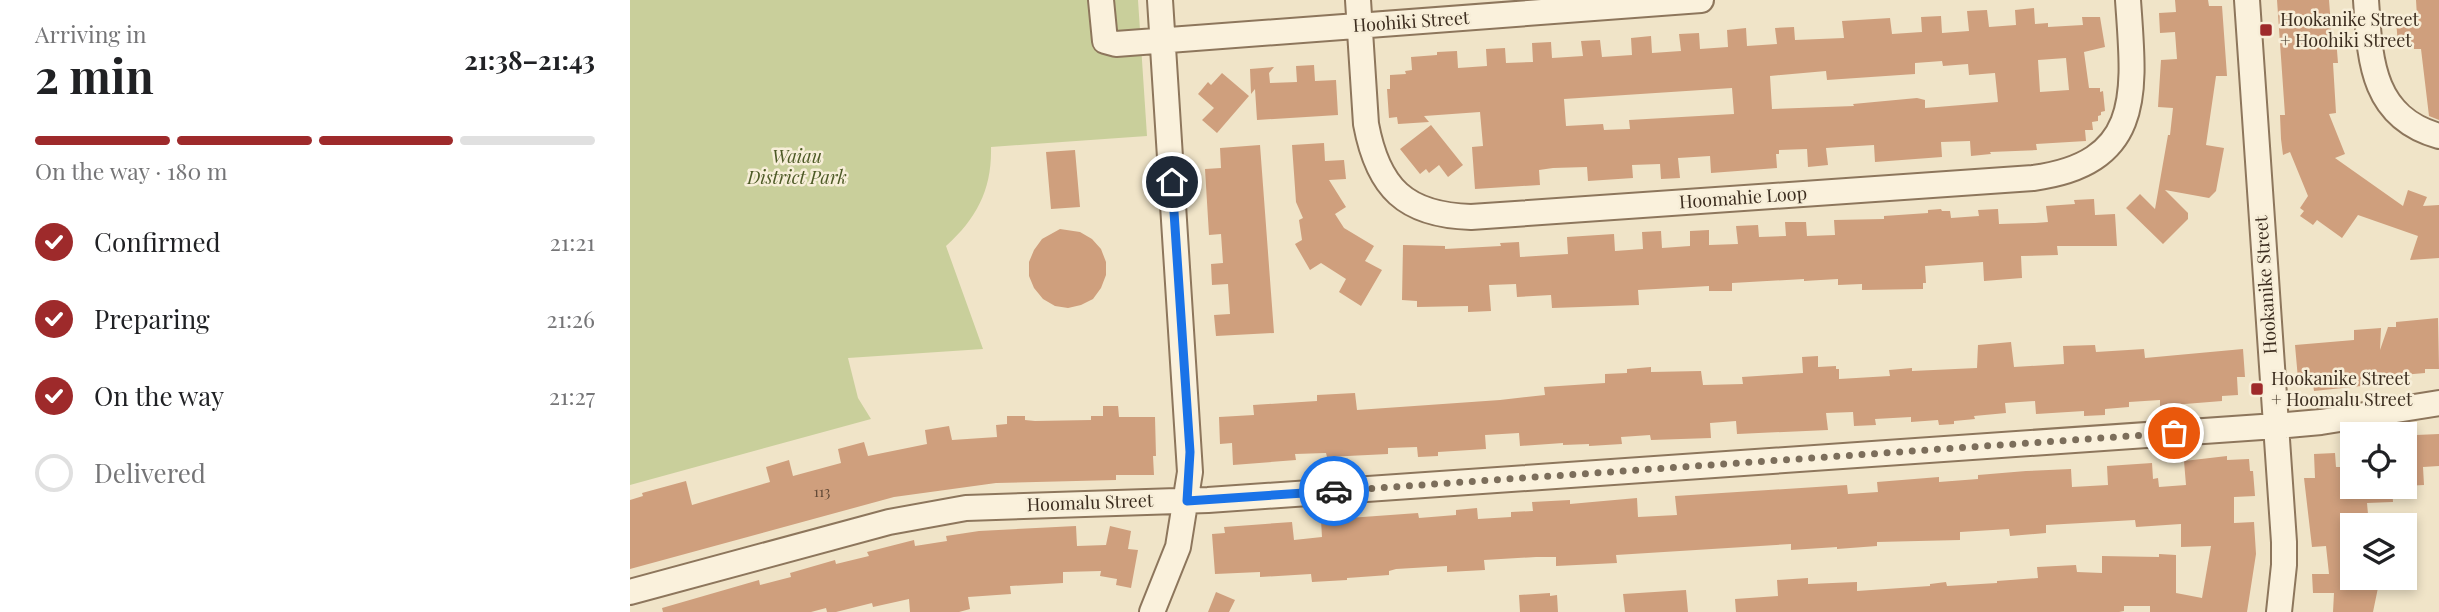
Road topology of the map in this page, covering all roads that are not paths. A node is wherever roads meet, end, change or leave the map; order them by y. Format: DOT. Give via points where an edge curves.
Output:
graph roads {
  1 [pos="1101,0"];
  2 [pos="1160,0"];
  3 [pos="1358,0"];
  4 [pos="1701,0"];
  5 [pos="2128,0"];
  6 [pos="2247,0"];
  7 [pos="2366,0"];
  8 [pos="1552,6"];
  9 [pos="1360,26"];
  10 [pos="1163,41"];
  11 [pos="2439,136"];
  12 [pos="2439,403"];
  13 [pos="2276,426"];
  14 [pos="1187,501"];
  15 [pos="630,592"];
  16 [pos="1152,612"];
  17 [pos="2279,612"];
  1 -- 10 [label="street, Hoohiki Street" via="1108,44"];
  2 -- 10 [label="street"];
  3 -- 9 [label="street, Hoomahie Loop"];
  4 -- 8 [label="street, Hoohiki Street"];
  5 -- 9 [label="street, Hoomahie Loop" via="2133,72 2126,116 2109,144 2074,170 2033,178 1471,216 1440,214 1408,202 1382,176 1366,124"];
  6 -- 13 [label="street, Hookanike Street"];
  7 -- 11 [label="street" via="2373,69 2383,96 2406,121"];
  8 -- 9 [label="street, Hoohiki Street"];
  9 -- 10 [label="street, Hoohiki Street"];
  10 -- 14 [label="street" via="1190,452"];
  12 -- 13 [label="street, Hoomalu Street"];
  13 -- 14 [label="street, Hoomalu Street"];
  13 -- 17 [label="street, Hookanike Street" via="2284,565"];
  14 -- 15 [label="street, Hoomalu Street" via="996,506 928,514"];
  14 -- 16 [label="street" via="1178,547"];
}
